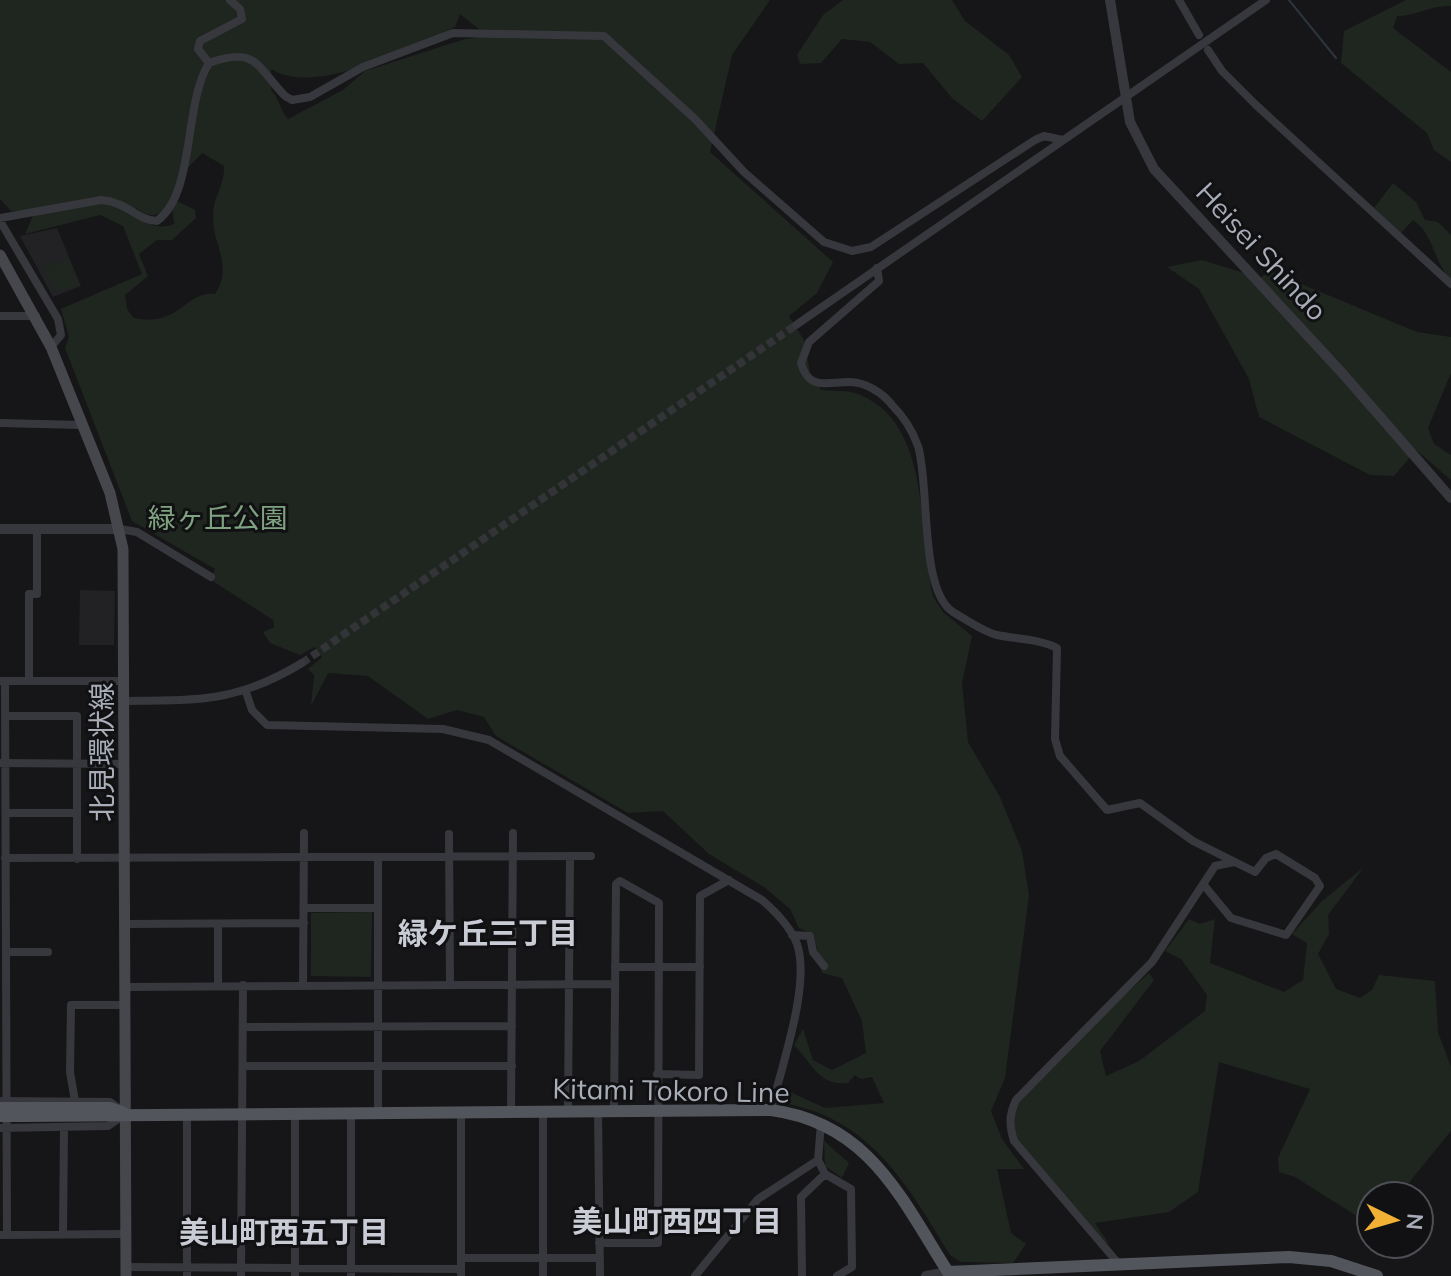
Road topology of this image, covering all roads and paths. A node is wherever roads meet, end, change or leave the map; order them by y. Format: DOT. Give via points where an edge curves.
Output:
graph roads {
  1 [pos="230,0"];
  2 [pos="1110,0"];
  3 [pos="1179,0"];
  4 [pos="1264,2"];
  5 [pos="1199,35"];
  6 [pos="1208,50"];
  7 [pos="209,63"];
  8 [pos="1125,96"];
  9 [pos="1063,140"];
  10 [pos="0,220"];
  11 [pos="0,255"];
  12 [pos="877,268"];
  13 [pos="1451,284"];
  14 [pos="0,316"];
  15 [pos="36,316"];
  16 [pos="796,325"];
  17 [pos="51,347"];
  18 [pos="0,423"];
  19 [pos="82,425"];
  20 [pos="1451,498"];
  21 [pos="0,529"];
  22 [pos="37,529"];
  23 [pos="120,529"];
  24 [pos="211,577"];
  25 [pos="302,663"];
  26 [pos="3,681"];
  27 [pos="29,681"];
  28 [pos="125,681"];
  29 [pos="246,692"];
  30 [pos="124,701"];
  31 [pos="6,716"];
  32 [pos="3,763"];
  33 [pos="77,764"];
  34 [pos="124,764"];
  35 [pos="6,813"];
  36 [pos="77,813"];
  37 [pos="304,833"];
  38 [pos="513,833"];
  39 [pos="449,834"];
  40 [pos="449,856"];
  41 [pos="512,856"];
  42 [pos="570,856"];
  43 [pos="591,856"];
  44 [pos="5,858"];
  45 [pos="77,859"];
  46 [pos="125,859"];
  47 [pos="304,859"];
  48 [pos="378,859"];
  49 [pos="1234,862"];
  50 [pos="729,880"];
  51 [pos="1203,884"];
  52 [pos="2,886"];
  53 [pos="304,908"];
  54 [pos="378,908"];
  55 [pos="304,923"];
  56 [pos="125,924"];
  57 [pos="218,924"];
  58 [pos="792,935"];
  59 [pos="6,952"];
  60 [pos="48,952"];
  61 [pos="824,966"];
  62 [pos="615,967"];
  63 [pos="659,967"];
  64 [pos="700,967"];
  65 [pos="513,984"];
  66 [pos="569,984"];
  67 [pos="615,984"];
  68 [pos="243,985"];
  69 [pos="303,985"];
  70 [pos="378,985"];
  71 [pos="450,985"];
  72 [pos="218,986"];
  73 [pos="126,987"];
  74 [pos="126,1005"];
  75 [pos="378,1026"];
  76 [pos="512,1026"];
  77 [pos="244,1027"];
  78 [pos="3,1034"];
  79 [pos="378,1065"];
  80 [pos="244,1066"];
  81 [pos="512,1066"];
  82 [pos="657,1074"];
  83 [pos="75,1101"];
  84 [pos="2,1103"];
  85 [pos="771,1110"];
  86 [pos="23,1112"];
  87 [pos="461,1112"];
  88 [pos="511,1112"];
  89 [pos="543,1112"];
  90 [pos="568,1112"];
  91 [pos="598,1112"];
  92 [pos="614,1112"];
  93 [pos="657,1112"];
  94 [pos="187,1113"];
  95 [pos="243,1113"];
  96 [pos="295,1113"];
  97 [pos="351,1113"];
  98 [pos="378,1113"];
  99 [pos="127,1114"];
  100 [pos="821,1123"];
  101 [pos="2,1124"];
  102 [pos="64,1127"];
  103 [pos="818,1160"];
  104 [pos="825,1174"];
  105 [pos="126,1234"];
  106 [pos="4,1235"];
  107 [pos="63,1235"];
  108 [pos="599,1243"];
  109 [pos="461,1258"];
  110 [pos="543,1258"];
  111 [pos="600,1258"];
  112 [pos="1118,1263"];
  113 [pos="126,1272"];
  114 [pos="187,1272"];
  115 [pos="241,1272"];
  116 [pos="295,1272"];
  117 [pos="351,1272"];
  118 [pos="407,1272"];
  119 [pos="461,1272"];
  120 [pos="948,1272"];
  121 [pos="986,1273"];
  122 [pos="543,1276"];
  123 [pos="600,1276"];
  124 [pos="695,1276"];
  125 [pos="802,1276"];
  126 [pos="837,1276"];
  127 [pos="926,1276"];
  128 [pos="1377,1276"];
  1 -- 7 [label="street" via="242,19 200,41 198,49"];
  2 -- 8 [label="street, Heisei Shindo"];
  3 -- 5 [label="street"];
  4 -- 8 [label="street"];
  6 -- 13 [label="street" via="1256,105"];
  7 -- 9 [label="street" via="229,57 252,59 292,100 453,33 597,34 651,78 744,172 824,242 852,251 871,247 1035,140"];
  7 -- 10 [label="street" via="199,85 181,180 157,221 118,201 101,200"];
  8 -- 9 [label="street"];
  8 -- 20 [label="street, Heisei Shindo" via="1130,122 1154,169"];
  9 -- 12 [label="street"];
  10 -- 17 [label="street" via="58,319 61,335"];
  11 -- 15 [label="main road, 北見環状線"];
  12 -- 16 [label="street"];
  12 -- 49 [label="street" via="879,281 809,342 801,359 806,376 830,386 867,386 892,404 908,426 921,460 941,598 952,611 992,634 1057,648 1056,748 1100,805 1117,810 1140,803 1193,841"];
  14 -- 15 [label="street"];
  15 -- 17 [label="main road, 北見環状線"];
  17 -- 19 [label="main road, 北見環状線"];
  18 -- 19 [label="street"];
  19 -- 23 [label="main road, 北見環状線"];
  21 -- 22 [label="street"];
  22 -- 23 [label="street"];
  22 -- 27 [label="street" via="37,594 29,594"];
  23 -- 24 [label="street" via="137,532"];
  23 -- 28 [label="main road, 北見環状線"];
  25 -- 29 [label="street"];
  26 -- 27 [label="street"];
  26 -- 31 [label="street"];
  27 -- 28 [label="street"];
  28 -- 30 [label="main road, 北見環状線"];
  29 -- 30 [label="street" via="196,700"];
  29 -- 50 [label="street" via="252,710 267,725 443,729 489,740"];
  30 -- 34 [label="main road, 北見環状線"];
  31 -- 32 [label="street"];
  31 -- 33 [label="street" via="77,716"];
  32 -- 33 [label="street"];
  32 -- 35 [label="street"];
  33 -- 34 [label="street"];
  33 -- 36 [label="street"];
  34 -- 46 [label="main road, 北見環状線"];
  35 -- 36 [label="street"];
  35 -- 44 [label="street"];
  36 -- 45 [label="street"];
  37 -- 47 [label="street"];
  38 -- 41 [label="street"];
  39 -- 40 [label="street"];
  40 -- 41 [label="street"];
  40 -- 48 [label="street"];
  40 -- 71 [label="street"];
  41 -- 42 [label="street"];
  41 -- 65 [label="street"];
  42 -- 43 [label="street"];
  42 -- 66 [label="street"];
  44 -- 45 [label="street"];
  44 -- 52 [label="street"];
  45 -- 46 [label="street"];
  46 -- 47 [label="street"];
  46 -- 56 [label="main road, 北見環状線"];
  47 -- 48 [label="street"];
  47 -- 53 [label="street"];
  48 -- 54 [label="street"];
  49 -- 51 [label="street" via="1215,866"];
  49 -- 51 [label="street" via="1255,872 1276,854 1315,878 1317,892 1286,935 1231,918"];
  50 -- 58 [label="street" via="762,900"];
  50 -- 64 [label="street" via="700,896"];
  51 -- 112 [label="street" via="1152,962 1016,1100 1009,1118 1019,1147"];
  52 -- 59 [label="street"];
  53 -- 54 [label="street"];
  53 -- 55 [label="street"];
  54 -- 70 [label="street"];
  55 -- 57 [label="street"];
  55 -- 69 [label="street"];
  56 -- 57 [label="street"];
  56 -- 73 [label="main road, 北見環状線"];
  57 -- 72 [label="street"];
  58 -- 61 [label="street" via="810,936 813,952"];
  58 -- 85 [label="street" via="801,964 799,990"];
  59 -- 60 [label="street"];
  59 -- 78 [label="street"];
  62 -- 63 [label="street"];
  62 -- 63 [label="street" via="620,881 659,903"];
  62 -- 67 [label="street"];
  63 -- 64 [label="street"];
  63 -- 82 [label="street"];
  64 -- 82 [label="street" via="699,1075"];
  65 -- 66 [label="street"];
  65 -- 71 [label="street"];
  65 -- 76 [label="street"];
  66 -- 67 [label="street"];
  66 -- 90 [label="street"];
  67 -- 92 [label="street"];
  68 -- 69 [label="street"];
  68 -- 72 [label="street"];
  68 -- 77 [label="street"];
  69 -- 70 [label="street"];
  70 -- 71 [label="street"];
  70 -- 75 [label="street"];
  72 -- 73 [label="street"];
  73 -- 74 [label="main road, 北見環状線"];
  74 -- 83 [label="street" via="71,1005"];
  74 -- 99 [label="main road, 北見環状線"];
  75 -- 76 [label="street"];
  75 -- 77 [label="street"];
  75 -- 79 [label="street"];
  76 -- 81 [label="street"];
  77 -- 80 [label="street"];
  78 -- 84 [label="street"];
  79 -- 80 [label="street"];
  79 -- 81 [label="street"];
  79 -- 98 [label="street"];
  80 -- 95 [label="street"];
  81 -- 88 [label="street"];
  82 -- 93 [label="street"];
  83 -- 84 [label="street"];
  83 -- 99 [label="street" via="110,1102"];
  84 -- 86 [label="main road, Kitami Tokoro Line, bridge"];
  84 -- 101 [label="street"];
  85 -- 93 [label="main road, Kitami Tokoro Line"];
  85 -- 100 [label="main road, Kitami Tokoro Line"];
  86 -- 99 [label="main road, Kitami Tokoro Line"];
  86 -- 101 [label="main road, Kitami Tokoro Line, bridge"];
  87 -- 88 [label="main road, Kitami Tokoro Line"];
  87 -- 98 [label="main road, Kitami Tokoro Line"];
  87 -- 109 [label="street"];
  88 -- 89 [label="main road, Kitami Tokoro Line"];
  89 -- 90 [label="main road, Kitami Tokoro Line"];
  89 -- 110 [label="street"];
  90 -- 91 [label="main road, Kitami Tokoro Line"];
  91 -- 92 [label="main road, Kitami Tokoro Line"];
  91 -- 108 [label="street"];
  92 -- 93 [label="main road, Kitami Tokoro Line"];
  93 -- 108 [label="street" via="658,1243"];
  94 -- 95 [label="main road, Kitami Tokoro Line"];
  94 -- 99 [label="main road, Kitami Tokoro Line"];
  94 -- 114 [label="street"];
  95 -- 96 [label="main road, Kitami Tokoro Line"];
  95 -- 115 [label="street"];
  96 -- 97 [label="main road, Kitami Tokoro Line"];
  96 -- 116 [label="street"];
  97 -- 98 [label="main road, Kitami Tokoro Line"];
  97 -- 117 [label="street"];
  99 -- 102 [label="street" via="108,1126"];
  99 -- 105 [label="main road, 北見環状線"];
  100 -- 103 [label="street"];
  100 -- 120 [label="main road, Kitami Tokoro Line" via="879,1166"];
  101 -- 102 [label="street"];
  101 -- 106 [label="street"];
  102 -- 107 [label="street"];
  103 -- 104 [label="street"];
  103 -- 124 [label="street" via="758,1199"];
  104 -- 125 [label="street" via="801,1197"];
  104 -- 126 [label="street" via="851,1189 852,1267"];
  105 -- 107 [label="street"];
  105 -- 113 [label="main road, 北見環状線"];
  106 -- 107 [label="street"];
  108 -- 111 [label="street"];
  109 -- 110 [label="street"];
  109 -- 119 [label="street"];
  110 -- 111 [label="street"];
  110 -- 122 [label="street"];
  111 -- 123 [label="street"];
  112 -- 121 [label="main road"];
  112 -- 128 [label="main road" via="1310,1257"];
  113 -- 114 [label="street"];
  114 -- 115 [label="street"];
  115 -- 116 [label="street"];
  116 -- 117 [label="street"];
  117 -- 118 [label="street"];
  118 -- 119 [label="street"];
  120 -- 121 [label="main road"];
  120 -- 127 [label="street"];
}
